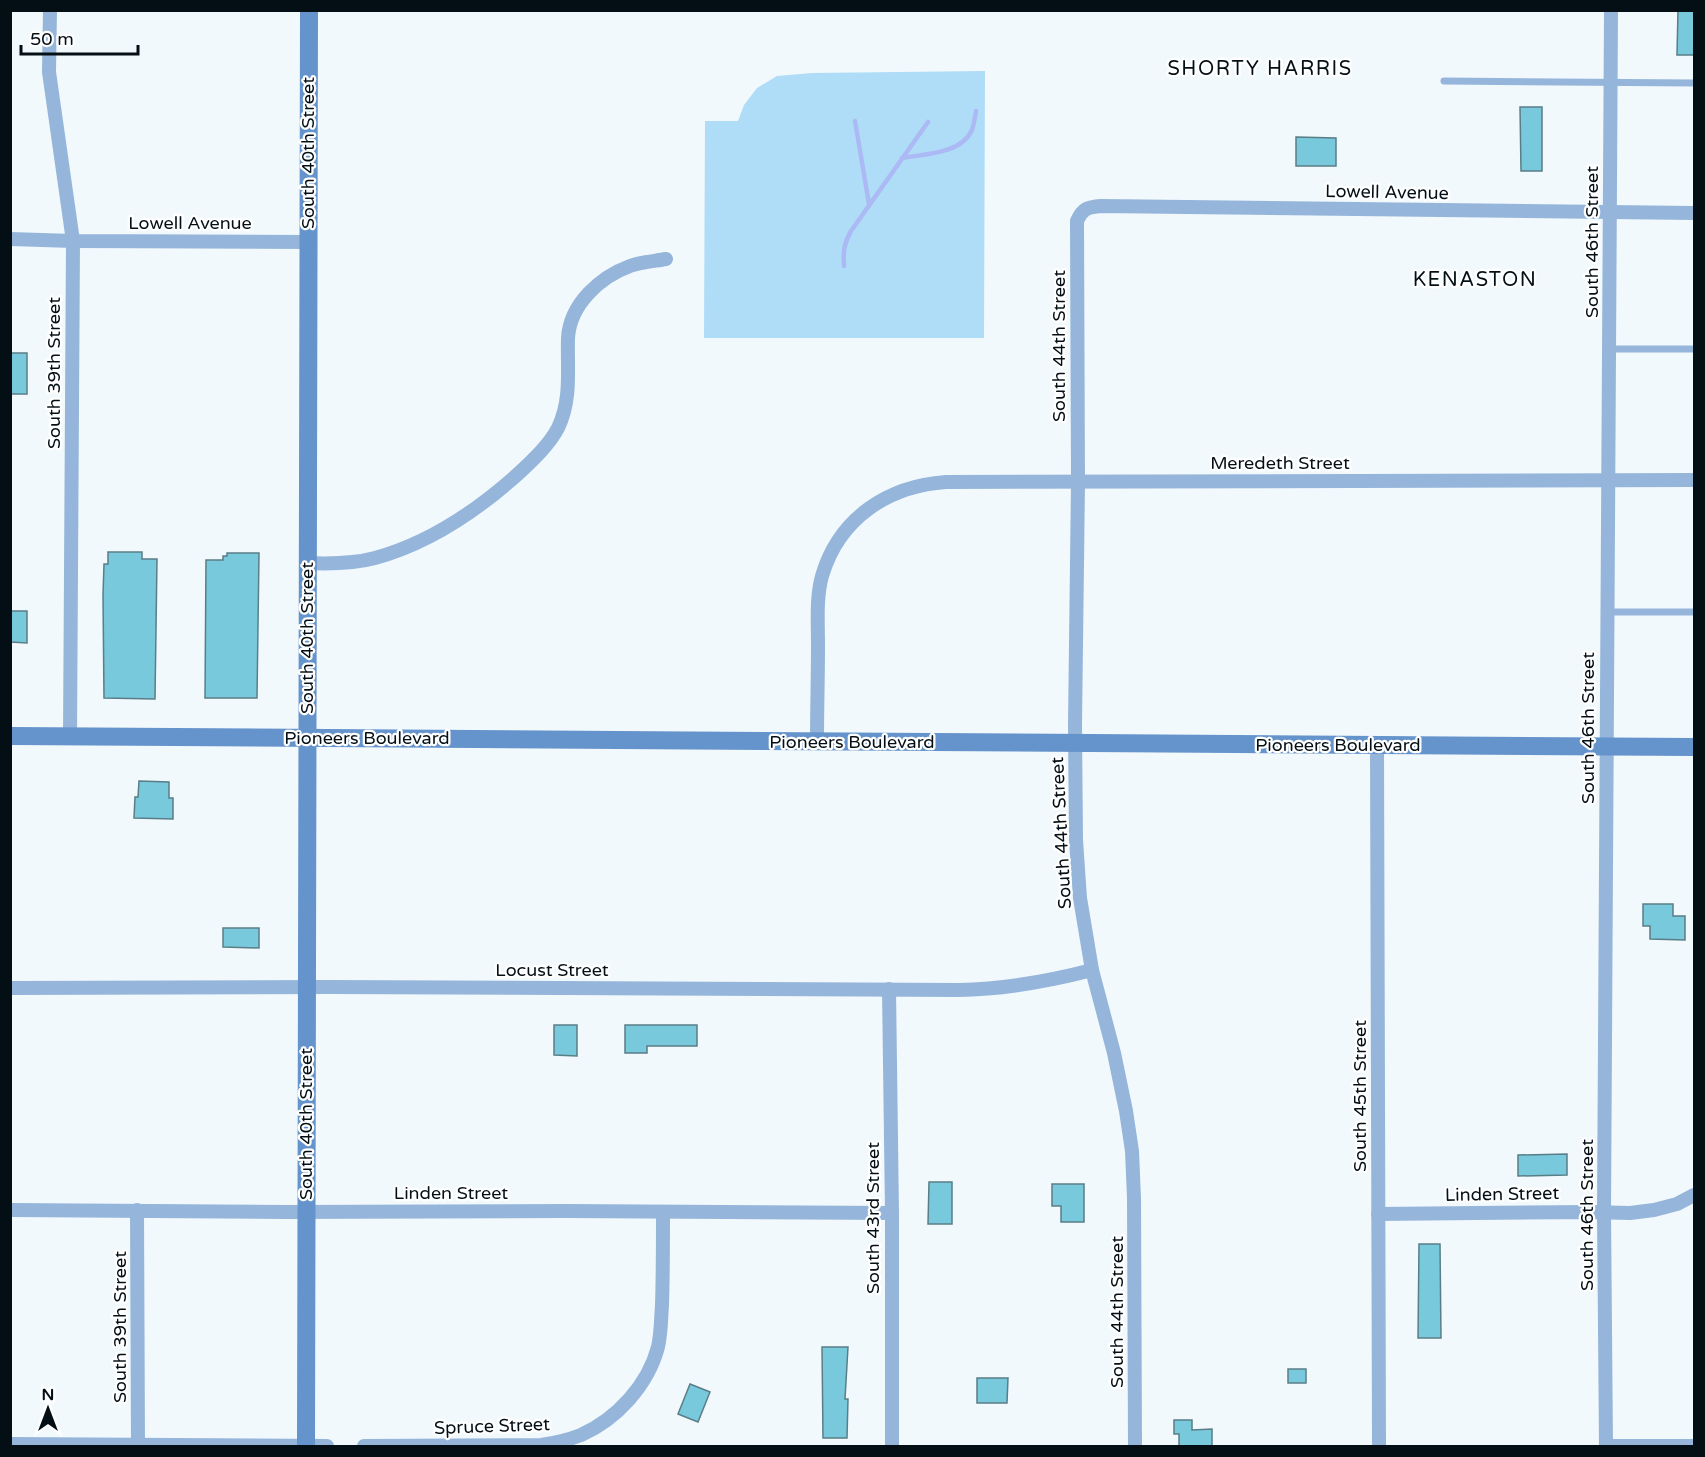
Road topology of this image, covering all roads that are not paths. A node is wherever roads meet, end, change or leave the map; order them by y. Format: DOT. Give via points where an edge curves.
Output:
graph roads {
  1 [pos="50,10"];
  2 [pos="309,10"];
  3 [pos="1611,10"];
  4 [pos="1444,81"];
  5 [pos="1611,82"];
  6 [pos="1695,83"];
  7 [pos="1081,213"];
  8 [pos="1610,213"];
  9 [pos="1695,213"];
  10 [pos="10,239"];
  11 [pos="73,241"];
  12 [pos="308,242"];
  13 [pos="666,259"];
  14 [pos="1609,349"];
  15 [pos="1695,349"];
  16 [pos="1608,479"];
  17 [pos="1695,480"];
  18 [pos="1078,482"];
  19 [pos="307,563"];
  20 [pos="1607,612"];
  21 [pos="1695,612"];
  22 [pos="10,736"];
  23 [pos="70,737"];
  24 [pos="307,737"];
  25 [pos="817,742"];
  26 [pos="1075,743"];
  27 [pos="1377,745"];
  28 [pos="1606,747"];
  29 [pos="1695,747"];
  30 [pos="1092,970"];
  31 [pos="307,987"];
  32 [pos="10,988"];
  33 [pos="889,989"];
  34 [pos="1695,1195"];
  35 [pos="10,1210"];
  36 [pos="137,1210"];
  37 [pos="306,1212"];
  38 [pos="1604,1212"];
  39 [pos="663,1213"];
  40 [pos="892,1213"];
  41 [pos="1378,1214"];
  42 [pos="10,1444"];
  43 [pos="138,1444"];
  44 [pos="306,1446"];
  45 [pos="327,1446"];
  46 [pos="364,1446"];
  47 [pos="892,1446"];
  48 [pos="1135,1446"];
  49 [pos="1379,1446"];
  50 [pos="1606,1446"];
  51 [pos="1695,1446"];
  1 -- 11 [label="street, South 39th Street" via="50,72"];
  2 -- 12 [label="main road, South 40th Street"];
  3 -- 5 [label="street, South 46th Street"];
  4 -- 5 [label="lane"];
  5 -- 6 [label="lane"];
  5 -- 8 [label="street, South 46th Street"];
  7 -- 8 [label="street, Lowell Avenue" via="1089,207 1101,206"];
  7 -- 18 [label="street, South 44th Street" via="1076,234"];
  8 -- 9 [label="street, Lowell Avenue"];
  8 -- 14 [label="street, South 46th Street"];
  10 -- 11 [label="street, Lowell Avenue"];
  11 -- 12 [label="street, Lowell Avenue"];
  11 -- 23 [label="street, South 39th Street"];
  12 -- 19 [label="main road, South 40th Street"];
  13 -- 19 [label="street" via="631,266 601,282 580,304 568,336 568,392 557,429 529,464 499,491 437,533 400,550 345,563"];
  14 -- 15 [label="lane"];
  14 -- 16 [label="street, South 46th Street"];
  16 -- 17 [label="street, Meredeth Street"];
  16 -- 18 [label="street, Meredeth Street"];
  16 -- 20 [label="street, South 46th Street"];
  18 -- 25 [label="street, Meredeth Street" via="927,483 887,497 856,519 831,553 822,576 818,600"];
  18 -- 26 [label="street, South 44th Street"];
  19 -- 24 [label="main road, South 40th Street"];
  20 -- 21 [label="lane"];
  20 -- 28 [label="street, South 46th Street"];
  22 -- 23 [label="main road, Pioneers Boulevard"];
  23 -- 24 [label="main road, Pioneers Boulevard"];
  24 -- 25 [label="main road, Pioneers Boulevard"];
  24 -- 31 [label="main road, South 40th Street"];
  25 -- 26 [label="main road, Pioneers Boulevard"];
  26 -- 27 [label="main road, Pioneers Boulevard"];
  26 -- 30 [label="street, South 44th Street" via="1079,887"];
  27 -- 28 [label="main road, Pioneers Boulevard"];
  27 -- 41 [label="street, South 45th Street"];
  28 -- 29 [label="main road, Pioneers Boulevard"];
  28 -- 38 [label="street, South 46th Street"];
  30 -- 33 [label="street, Locust Street" via="985,990"];
  30 -- 48 [label="street, South 44th Street" via="1114,1053 1132,1151"];
  31 -- 32 [label="street, Locust Street"];
  31 -- 33 [label="street, Locust Street"];
  31 -- 37 [label="main road, South 40th Street"];
  33 -- 40 [label="street, South 43rd Street"];
  34 -- 38 [label="street, Linden Street" via="1654,1210"];
  35 -- 36 [label="street, Linden Street"];
  36 -- 37 [label="street, Linden Street"];
  36 -- 43 [label="street, South 39th Street"];
  37 -- 39 [label="street, Linden Street"];
  37 -- 44 [label="main road, South 40th Street"];
  38 -- 41 [label="street, Linden Street"];
  38 -- 50 [label="street, South 46th Street"];
  39 -- 40 [label="street, Linden Street"];
  39 -- 46 [label="street, Spruce Street" via="658,1345 640,1386 603,1422 561,1442 541,1445"];
  40 -- 47 [label="street, South 43rd Street"];
  41 -- 49 [label="street, South 45th Street"];
  42 -- 43 [label="street"];
  43 -- 44 [label="street"];
  44 -- 45 [label="street"];
  50 -- 51 [label="street"];
}
